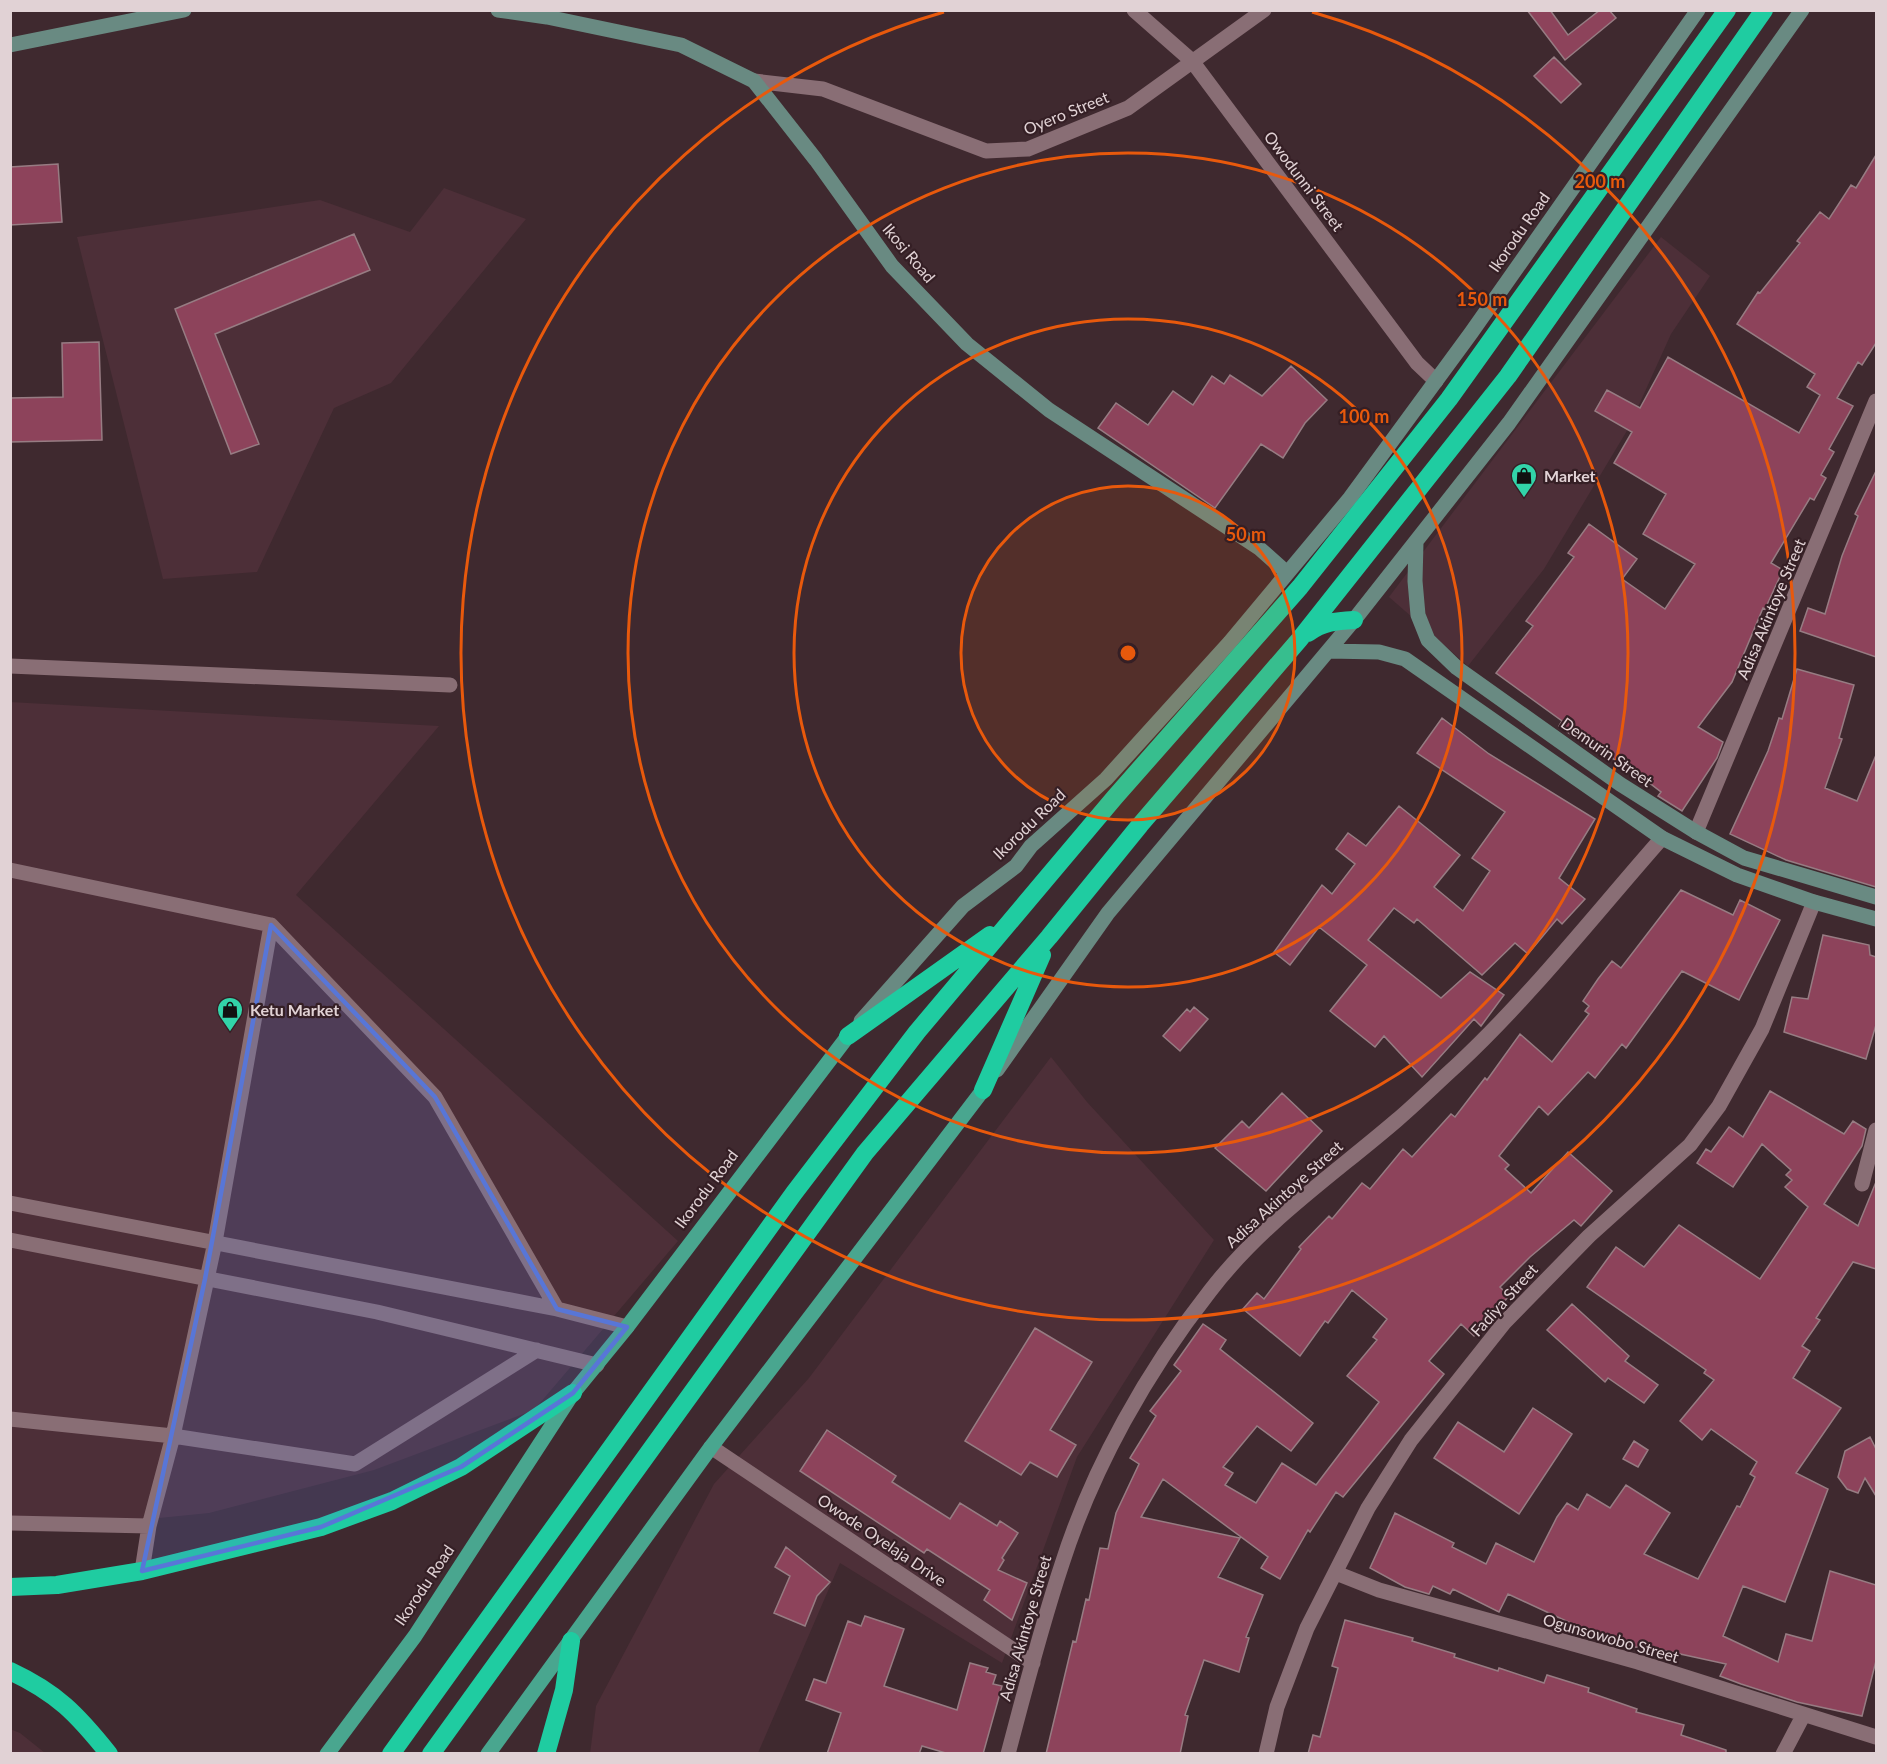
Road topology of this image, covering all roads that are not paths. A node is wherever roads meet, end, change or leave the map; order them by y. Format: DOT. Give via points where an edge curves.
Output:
graph roads {
  1 [pos="184,10"];
  2 [pos="498,10"];
  3 [pos="1134,10"];
  4 [pos="1264,10"];
  5 [pos="1698,10"];
  6 [pos="1727,10"];
  7 [pos="1764,10"];
  8 [pos="1802,10"];
  9 [pos="10,45"];
  10 [pos="1192,61"];
  11 [pos="754,81"];
  12 [pos="1436,381"];
  13 [pos="1876,401"];
  14 [pos="1416,542"];
  15 [pos="1286,572"];
  16 [pos="1354,620"];
  17 [pos="1299,640"];
  18 [pos="1329,651"];
  19 [pos="10,666"];
  20 [pos="450,685"];
  21 [pos="1696,832"];
  22 [pos="1662,838"];
  23 [pos="10,870"];
  24 [pos="1876,897"];
  25 [pos="1814,902"];
  26 [pos="1876,919"];
  27 [pos="1011,920"];
  28 [pos="272,925"];
  29 [pos="1049,937"];
  30 [pos="848,1036"];
  31 [pos="983,1090"];
  32 [pos="1876,1130"];
  33 [pos="1862,1184"];
  34 [pos="10,1203"];
  35 [pos="10,1240"];
  36 [pos="215,1242"];
  37 [pos="205,1279"];
  38 [pos="557,1309"];
  39 [pos="627,1327"];
  40 [pos="537,1350"];
  41 [pos="597,1365"];
  42 [pos="573,1393"];
  43 [pos="10,1419"];
  44 [pos="173,1436"];
  45 [pos="711,1447"];
  46 [pos="10,1523"];
  47 [pos="149,1526"];
  48 [pos="142,1571"];
  49 [pos="1336,1573"];
  50 [pos="10,1587"];
  51 [pos="571,1641"];
  52 [pos="1033,1663"];
  53 [pos="10,1671"];
  54 [pos="1803,1716"];
  55 [pos="1876,1737"];
  56 [pos="109,1754"];
  57 [pos="327,1754"];
  58 [pos="391,1754"];
  59 [pos="431,1754"];
  60 [pos="488,1754"];
  61 [pos="546,1754"];
  62 [pos="1008,1754"];
  63 [pos="1266,1754"];
  64 [pos="1783,1754"];
  1 -- 9 [label="street"];
  2 -- 11 [label="street, Ikosi Road" via="547,16 681,45"];
  3 -- 10 [label="street, Owodunni Street"];
  4 -- 10 [label="street, Oyero Street"];
  5 -- 12 [label="street, Ikorodu Road"];
  6 -- 27 [label="highway" via="1449,399 1300,587"];
  7 -- 17 [label="highway" via="1508,376"];
  8 -- 14 [label="street" via="1509,423"];
  10 -- 11 [label="street, Oyero Street" via="1128,108 1028,149 986,151 823,89"];
  10 -- 12 [label="street, Owodunni Street" via="1417,363"];
  11 -- 15 [label="street, Ikosi Road" via="891,266 967,344 1049,410 1259,548"];
  12 -- 15 [label="street, Ikorodu Road" via="1350,498"];
  13 -- 21 [label="street, Adisa Akintoye Street"];
  14 -- 16 [label="street"];
  14 -- 21 [label="street, Demurin Street" via="1414,581 1418,615 1428,640 1476,681 1620,784"];
  15 -- 30 [label="street, Ikorodu Road" via="1230,642 1106,779 1031,846 1016,866 963,906"];
  16 -- 17 [label="highway" via="1319,625"];
  16 -- 18 [label="street"];
  17 -- 29 [label="highway"];
  18 -- 22 [label="street" via="1379,652 1405,659"];
  18 -- 31 [label="street" via="1108,913"];
  19 -- 20 [label="street"];
  21 -- 24 [label="street, Demurin Street" via="1744,858"];
  22 -- 25 [label="street" via="1737,874"];
  22 -- 52 [label="street, Adisa Akintoye Street" via="1460,1062 1254,1241 1210,1290 1168,1350 1096,1479 1062,1562"];
  23 -- 28 [label="street"];
  25 -- 26 [label="street"];
  25 -- 49 [label="street, Fadiya Street" via="1762,1029 1719,1106 1690,1145 1589,1236 1504,1323 1411,1440 1368,1508"];
  27 -- 30 [label="highway"];
  27 -- 58 [label="highway" via="917,1032 794,1193"];
  28 -- 36 [label="street"];
  28 -- 38 [label="street" via="435,1097"];
  29 -- 31 [label="highway"];
  29 -- 59 [label="highway" via="865,1153"];
  30 -- 39 [label="main road, Ikorodu Road"];
  31 -- 45 [label="main road"];
  32 -- 33 [label="street"];
  34 -- 36 [label="street"];
  35 -- 37 [label="street"];
  36 -- 37 [label="street"];
  36 -- 38 [label="street"];
  37 -- 40 [label="street" via="376,1312"];
  37 -- 44 [label="street"];
  38 -- 39 [label="street"];
  39 -- 41 [label="main road, Ikorodu Road"];
  40 -- 41 [label="street"];
  40 -- 44 [label="street" via="355,1464"];
  41 -- 42 [label="main road, Ikorodu Road"];
  42 -- 48 [label="highway" via="461,1467 392,1501 321,1527"];
  42 -- 57 [label="main road, Ikorodu Road" via="415,1635"];
  43 -- 44 [label="street"];
  44 -- 47 [label="street"];
  45 -- 51 [label="main road"];
  45 -- 52 [label="street, Owode Oyelaja Drive"];
  46 -- 47 [label="street"];
  47 -- 48 [label="street"];
  48 -- 50 [label="highway" via="57,1585"];
  49 -- 54 [label="street, Ogunsowobo Street" via="1379,1590 1638,1662"];
  49 -- 63 [label="street, Fadiya Street" via="1307,1629 1277,1707"];
  51 -- 60 [label="main road"];
  51 -- 61 [label="highway" via="564,1690"];
  52 -- 62 [label="street, Adisa Akintoye Street"];
  53 -- 56 [label="highway" via="45,1688 85,1723"];
  54 -- 55 [label="street, Ogunsowobo Street"];
  54 -- 64 [label="street"];
}
